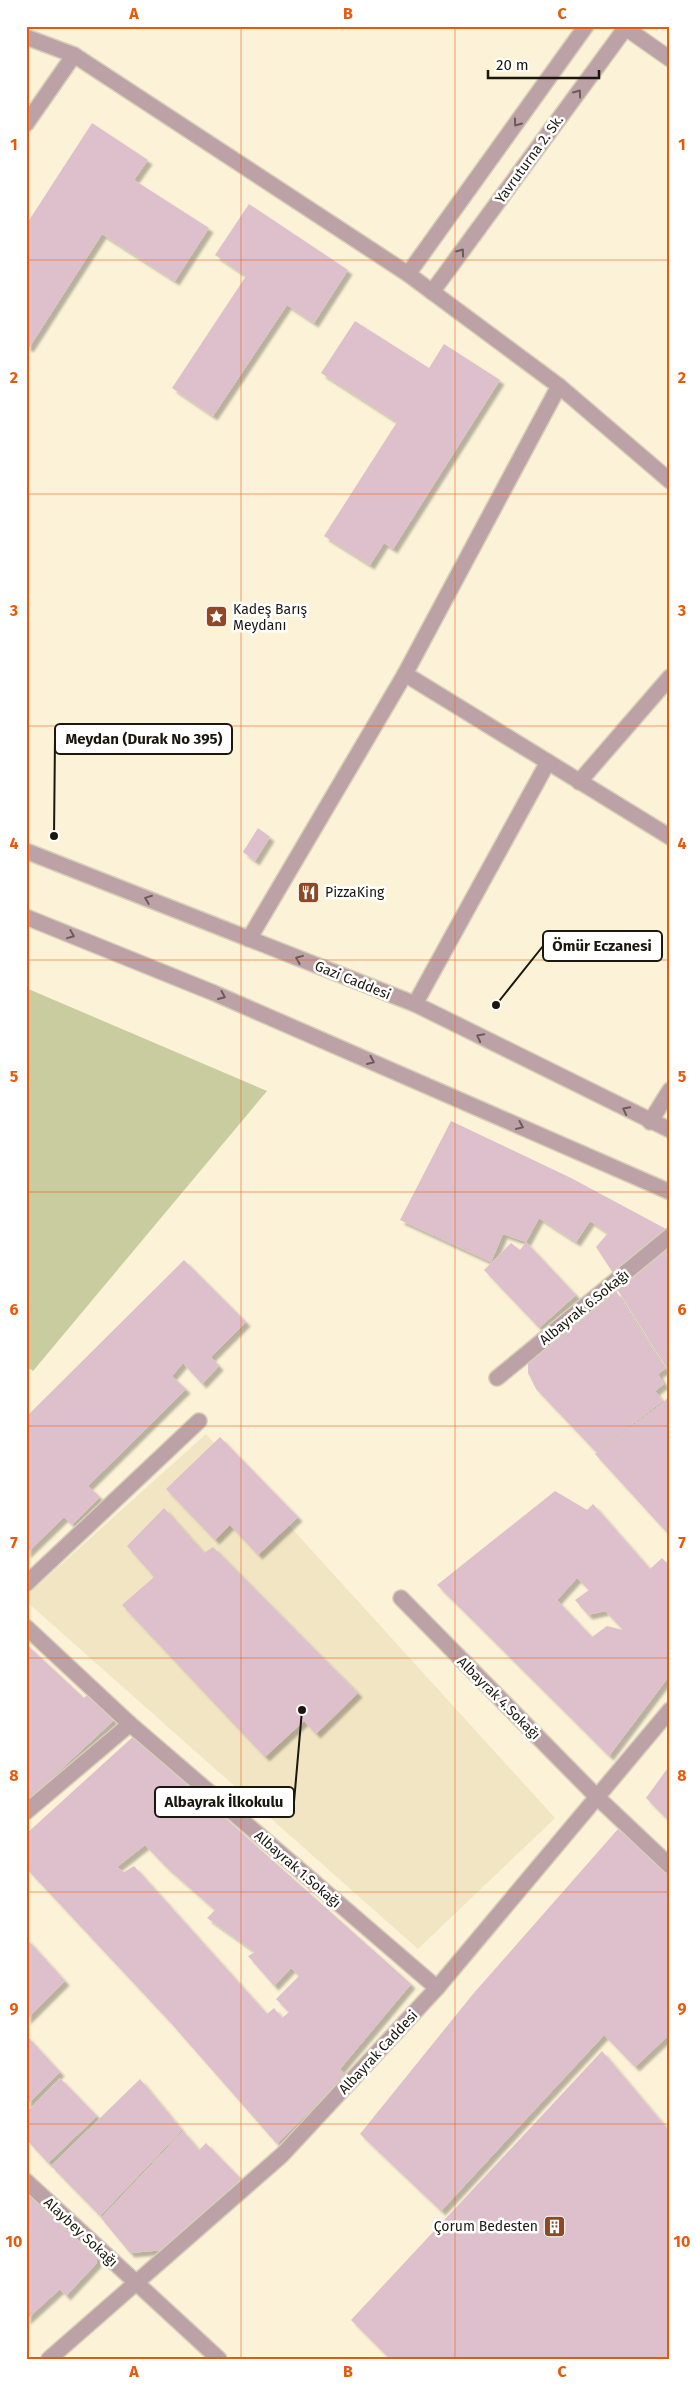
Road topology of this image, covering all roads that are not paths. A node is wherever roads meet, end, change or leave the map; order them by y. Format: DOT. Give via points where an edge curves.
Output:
graph roads {
  1 [pos="586,26"];
  2 [pos="625,27"];
  3 [pos="26,36"];
  4 [pos="74,55"];
  5 [pos="670,59"];
  6 [pos="26,124"];
  7 [pos="408,274"];
  8 [pos="432,292"];
  9 [pos="560,386"];
  10 [pos="670,481"];
  11 [pos="405,674"];
  12 [pos="670,677"];
  13 [pos="548,762"];
  14 [pos="579,782"];
  15 [pos="670,837"];
  16 [pos="26,851"];
  17 [pos="26,917"];
  18 [pos="249,939"];
  19 [pos="415,1004"];
  20 [pos="670,1090"];
  21 [pos="650,1122"];
  22 [pos="670,1130"];
  23 [pos="670,1192"];
  24 [pos="670,1236"];
  25 [pos="498,1378"];
  26 [pos="199,1421"];
  27 [pos="26,1584"];
  28 [pos="401,1598"];
  29 [pos="26,1627"];
  30 [pos="670,1710"];
  31 [pos="130,1724"];
  32 [pos="598,1798"];
  33 [pos="26,1812"];
  34 [pos="670,1866"];
  35 [pos="437,1988"];
  36 [pos="26,2181"];
  37 [pos="136,2282"];
  38 [pos="49,2359"];
  39 [pos="219,2359"];
  1 -- 7 [label="street, one-way"];
  2 -- 5 [label="street"];
  8 -- 2 [label="street, Yavruturna 2. Sk., one-way"];
  3 -- 4 [label="street"];
  4 -- 6 [label="street"];
  4 -- 7 [label="street"];
  7 -- 8 [label="street"];
  8 -- 9 [label="street"];
  9 -- 10 [label="street"];
  9 -- 11 [label="street"];
  11 -- 13 [label="street"];
  11 -- 18 [label="street"];
  12 -- 14 [label="street"];
  13 -- 14 [label="street"];
  13 -- 19 [label="street"];
  14 -- 15 [label="street"];
  18 -- 16 [label="street, Gazi Caddesi, one-way"];
  17 -- 23 [label="street, one-way" via="214,993"];
  19 -- 18 [label="street, Gazi Caddesi, one-way"];
  21 -- 19 [label="street, Gazi Caddesi, one-way"];
  20 -- 21 [label="street"];
  21 -- 22 [label="street, Gazi Caddesi"];
  24 -- 25 [label="street, Albayrak 6.Sokağı"];
  26 -- 27 [label="street"];
  28 -- 32 [label="street, Albayrak 4.Sokağı"];
  29 -- 31 [label="street, Albayrak 1.Sokağı"];
  30 -- 32 [label="street, Albayrak Caddesi"];
  31 -- 33 [label="street"];
  31 -- 35 [label="street, Albayrak 1.Sokağı"];
  32 -- 34 [label="street, Albayrak 4.Sokağı"];
  32 -- 35 [label="street, Albayrak Caddesi"];
  35 -- 37 [label="street, Albayrak Caddesi" via="282,2155"];
  36 -- 37 [label="street, Alaybey Sokağı"];
  37 -- 38 [label="street, Albayrak Caddesi"];
  37 -- 39 [label="street, Alaybey Sokağı"];
}
